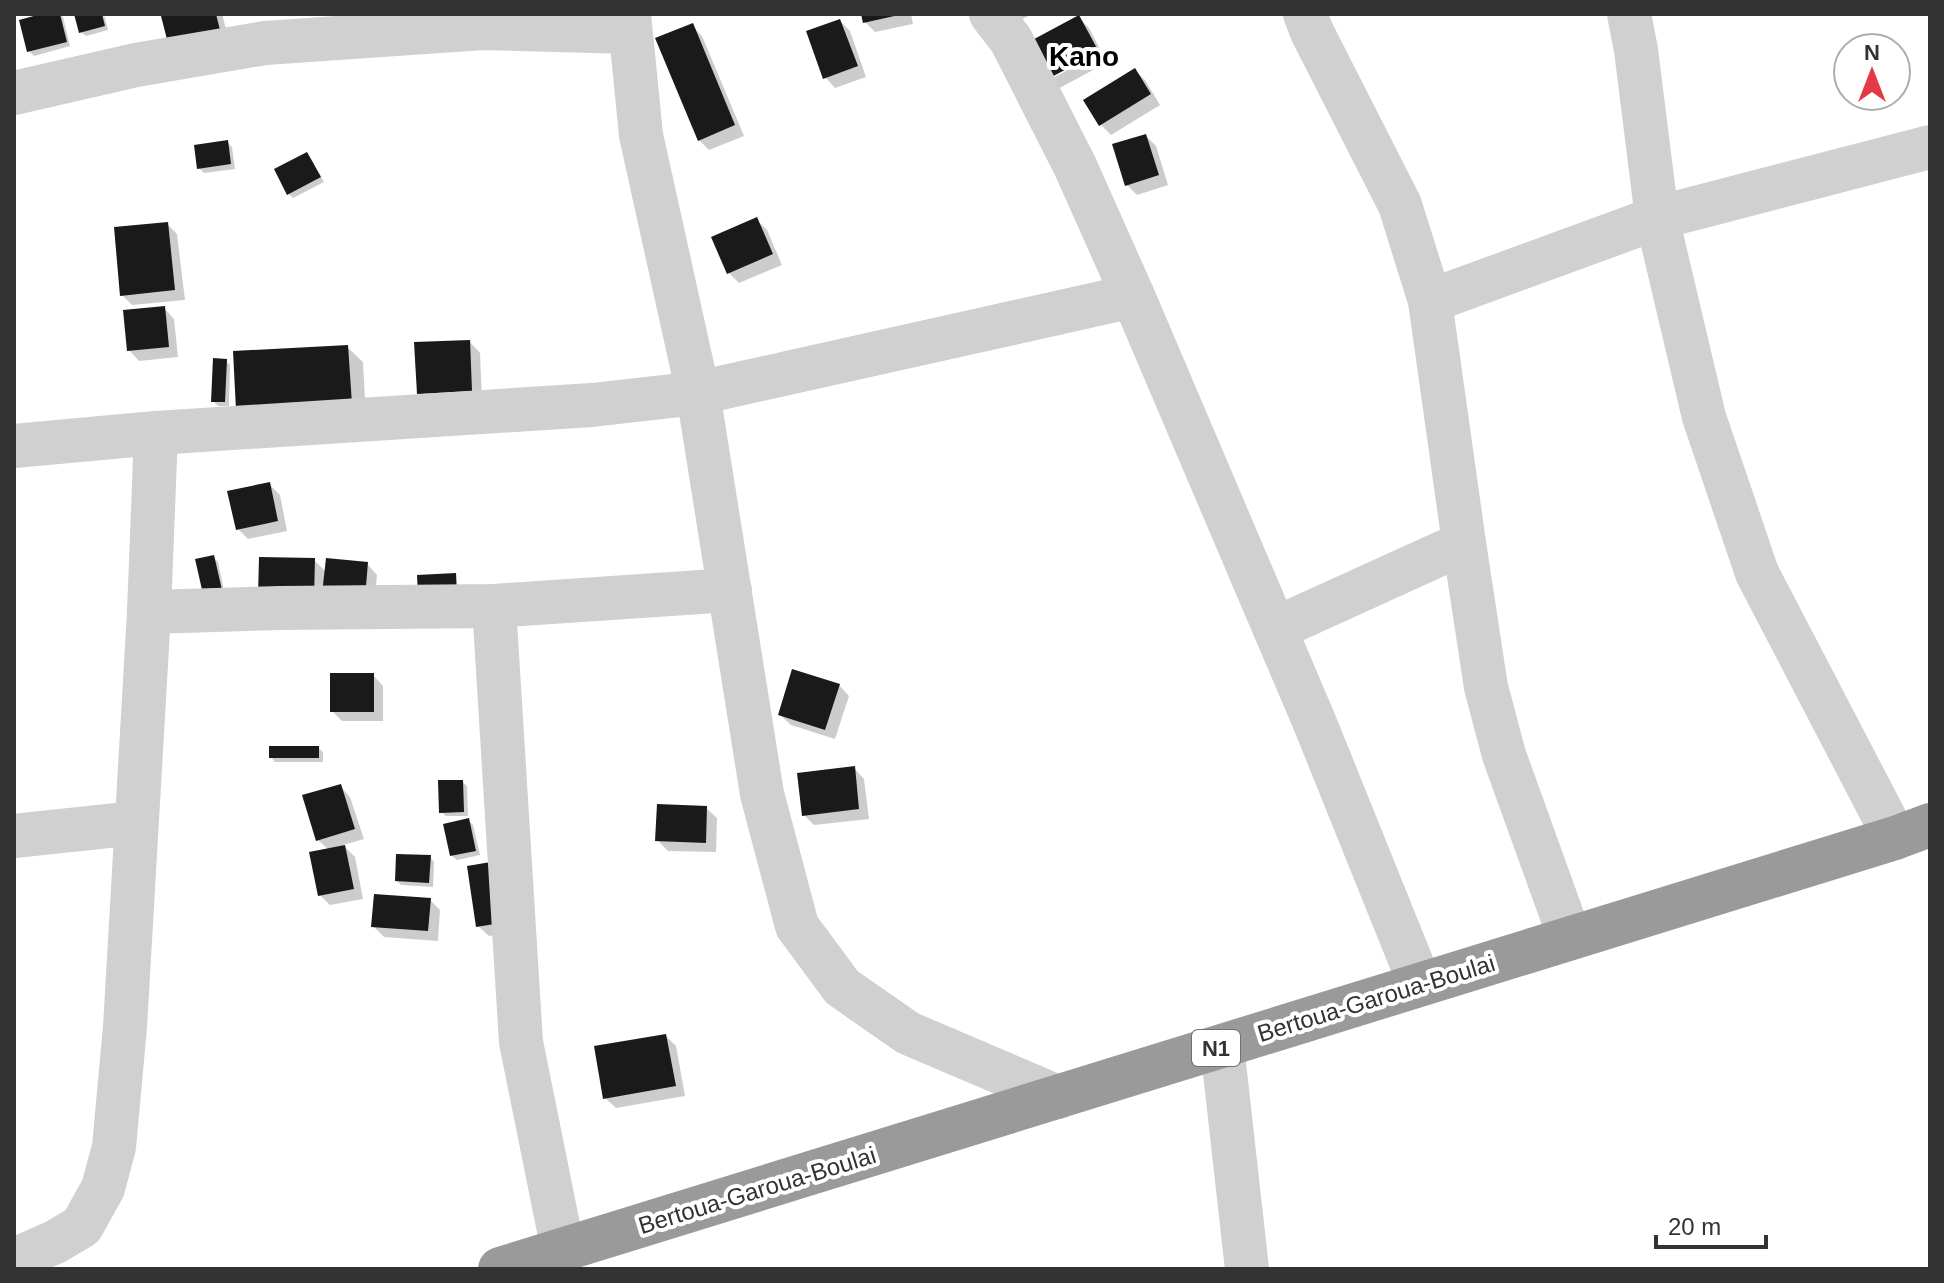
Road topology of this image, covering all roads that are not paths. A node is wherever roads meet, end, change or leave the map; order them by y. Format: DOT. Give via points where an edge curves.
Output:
graph roads {
  1 [pos="991,14"];
  2 [pos="1305,14"];
  3 [pos="1629,14"];
  4 [pos="630,23"];
  5 [pos="14,93"];
  6 [pos="1930,147"];
  7 [pos="1657,218"];
  8 [pos="1133,296"];
  9 [pos="1430,301"];
  10 [pos="698,393"];
  11 [pos="156,433"];
  12 [pos="14,446"];
  13 [pos="1464,543"];
  14 [pos="730,590"];
  15 [pos="494,606"];
  16 [pos="149,612"];
  17 [pos="1275,629"];
  18 [pos="136,823"];
  19 [pos="1912,831"];
  20 [pos="14,836"];
  21 [pos="1570,938"];
  22 [pos="1420,984"];
  23 [pos="1222,1046"];
  24 [pos="1058,1097"];
  25 [pos="563,1250"];
  26 [pos="14,1260"];
  27 [pos="500,1269"];
  28 [pos="1247,1269"];
  1 -- 8 [label="street" via="1011,40 1068,152"];
  2 -- 9 [label="street" via="1400,205"];
  3 -- 7 [label="street"];
  4 -- 5 [label="street" via="265,43"];
  4 -- 10 [label="street" via="641,135"];
  6 -- 7 [label="street"];
  7 -- 9 [label="street"];
  7 -- 19 [label="street" via="1704,417 1757,573"];
  8 -- 10 [label="street"];
  8 -- 17 [label="street"];
  9 -- 13 [label="street"];
  10 -- 11 [label="street" via="592,405"];
  10 -- 14 [label="street"];
  11 -- 12 [label="street"];
  11 -- 16 [label="street"];
  13 -- 17 [label="street"];
  13 -- 21 [label="street" via="1493,715"];
  14 -- 15 [label="street"];
  14 -- 24 [label="street" via="762,794 797,926 842,987 908,1033"];
  15 -- 16 [label="street"];
  15 -- 25 [label="street" via="521,1042"];
  16 -- 18 [label="street"];
  17 -- 22 [label="street"];
  18 -- 20 [label="street"];
  18 -- 26 [label="street" via="116,1132 103,1188 82,1226"];
  19 -- 21 [label="highway, Bertoua-Garoua-Boulai / N1"];
  21 -- 22 [label="highway, Bertoua-Garoua-Boulai / N1"];
  22 -- 23 [label="highway, Bertoua-Garoua-Boulai / N1"];
  23 -- 24 [label="highway, Bertoua-Garoua-Boulai / N1"];
  23 -- 28 [label="street"];
  24 -- 25 [label="highway, Bertoua-Garoua-Boulai / N1"];
  25 -- 27 [label="highway, Bertoua-Garoua-Boulai / N1"];
}
